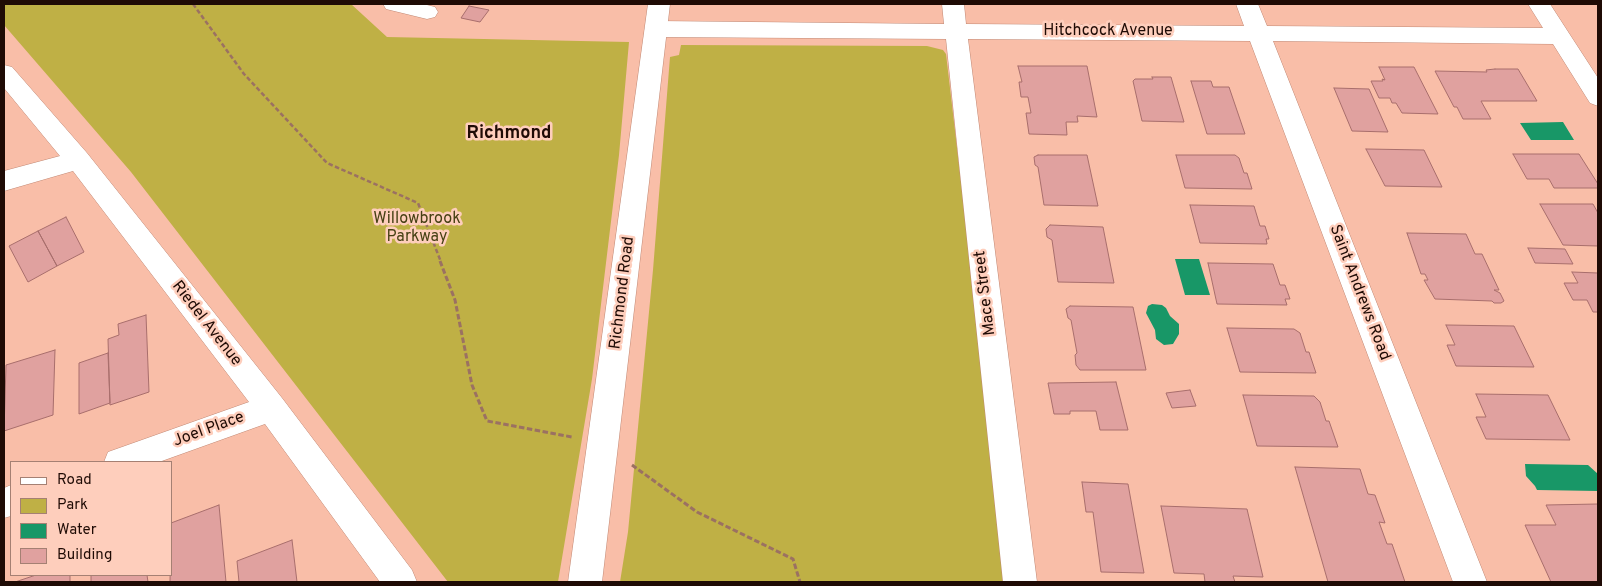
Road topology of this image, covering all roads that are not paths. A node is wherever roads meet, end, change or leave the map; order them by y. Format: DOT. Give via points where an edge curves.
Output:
graph roads {
  1 [pos="394,4"];
  2 [pos="953,4"];
  3 [pos="1247,4"];
  4 [pos="1539,4"];
  5 [pos="426,12"];
  6 [pos="658,17"];
  7 [pos="955,32"];
  8 [pos="1259,33"];
  9 [pos="1559,36"];
  10 [pos="4,73"];
  11 [pos="1598,96"];
  12 [pos="78,160"];
  13 [pos="4,181"];
  14 [pos="271,408"];
  15 [pos="122,461"];
  16 [pos="400,582"];
  17 [pos="585,582"];
  18 [pos="1020,582"];
  19 [pos="1470,582"];
  1 -- 5 [label="street"];
  2 -- 7 [label="street, Mace Street"];
  3 -- 8 [label="street, Saint Andrews Road"];
  4 -- 9 [label="street"];
  6 -- 7 [label="street, Hitchcock Avenue"];
  6 -- 17 [label="street, Richmond Road"];
  7 -- 8 [label="street, Hitchcock Avenue"];
  7 -- 18 [label="street, Mace Street"];
  8 -- 9 [label="street, Hitchcock Avenue"];
  8 -- 19 [label="street, Saint Andrews Road"];
  9 -- 11 [label="street"];
  10 -- 12 [label="street, Riedel Avenue"];
  12 -- 13 [label="street"];
  12 -- 14 [label="street, Riedel Avenue"];
  14 -- 15 [label="street, Joel Place"];
  14 -- 16 [label="street, Riedel Avenue"];
}
